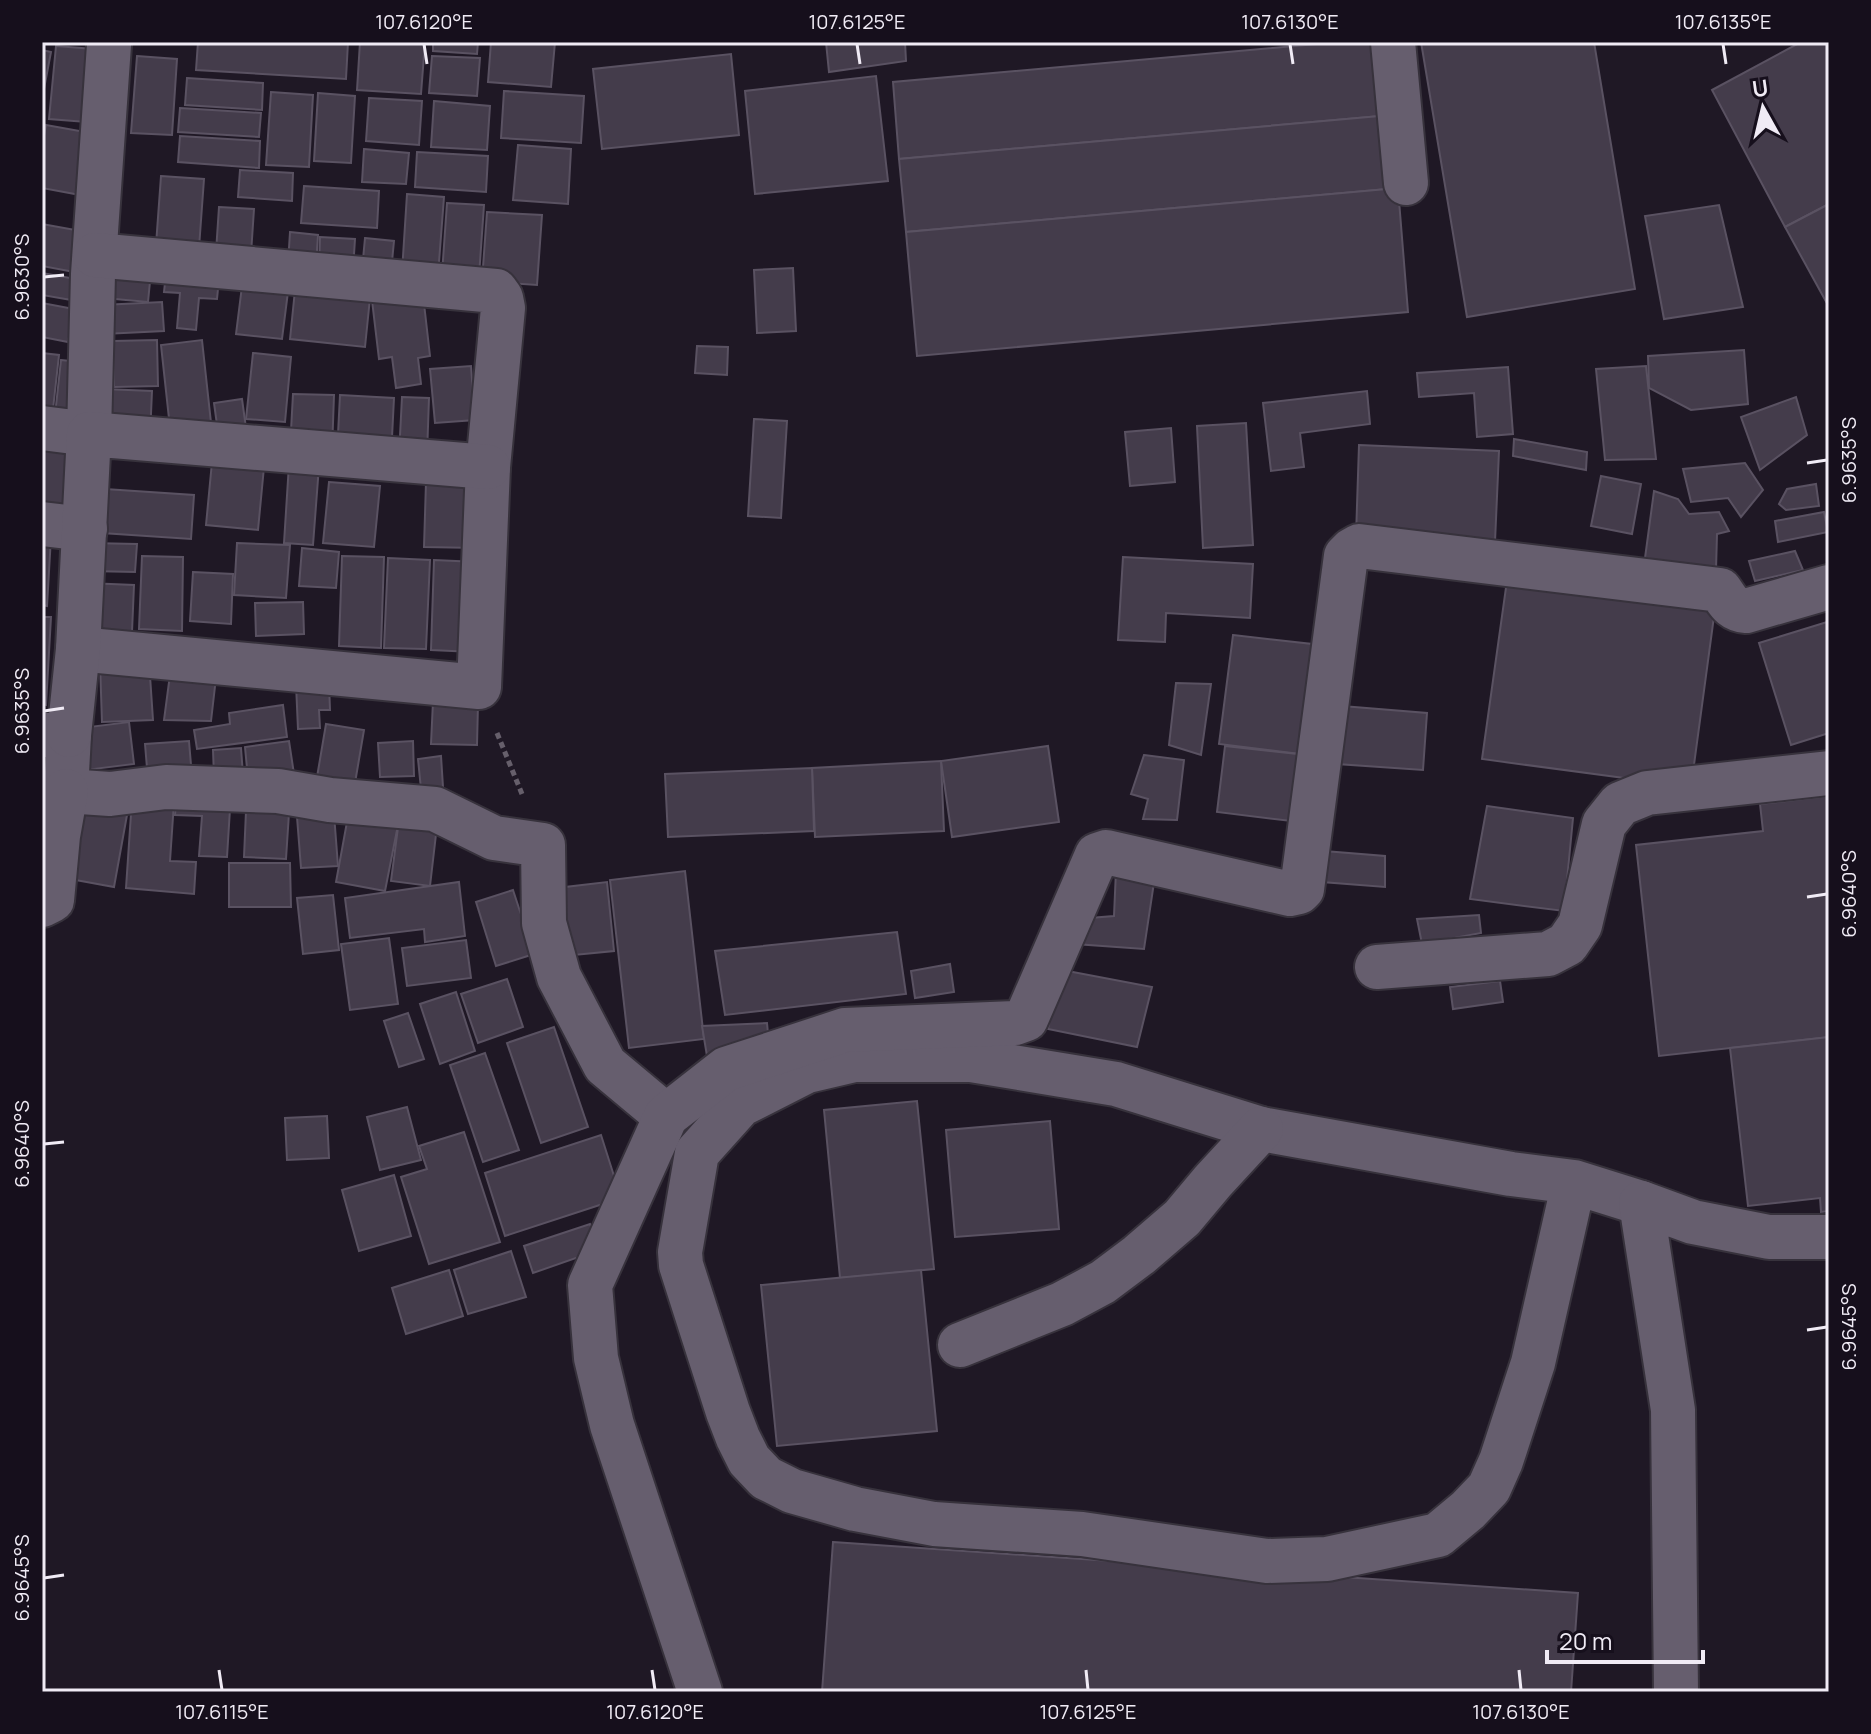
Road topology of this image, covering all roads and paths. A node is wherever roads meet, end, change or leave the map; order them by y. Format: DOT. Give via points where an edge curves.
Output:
graph roads {
  1 [pos="1393,42"];
  2 [pos="97,43"];
  3 [pos="1406,183"];
  4 [pos="95,255"];
  5 [pos="42,428"];
  6 [pos="89,434"];
  7 [pos="488,467"];
  8 [pos="42,524"];
  9 [pos="85,529"];
  10 [pos="1829,587"];
  11 [pos="78,649"];
  12 [pos="479,687"];
  13 [pos="56,735"];
  14 [pos="1829,773"];
  15 [pos="66,791"];
  16 [pos="543,845"];
  17 [pos="42,905"];
  18 [pos="1377,967"];
  19 [pos="666,1116"];
  20 [pos="1261,1129"];
  21 [pos="1574,1182"];
  22 [pos="1641,1203"];
  23 [pos="1829,1237"];
  24 [pos="960,1345"];
  25 [pos="700,1692"];
  26 [pos="1676,1692"];
  1 -- 3 [label="street"];
  2 -- 4 [label="street"];
  4 -- 6 [label="street"];
  4 -- 7 [label="street" via="496,291 503,308"];
  5 -- 6 [label="street"];
  6 -- 7 [label="street"];
  6 -- 9 [label="street"];
  7 -- 12 [label="street"];
  8 -- 9 [label="street"];
  9 -- 11 [label="street"];
  10 -- 19 [label="street" via="1737,611 1720,590 1359,546 1346,556 1299,892 1106,852 1097,855 1026,1019 845,1030 726,1069"];
  11 -- 12 [label="street"];
  11 -- 13 [label="street"];
  12 -- 16 [label="path"];
  13 -- 15 [label="street"];
  14 -- 18 [label="street" via="1647,793 1620,804 1604,824 1580,925 1567,944 1548,954"];
  15 -- 16 [label="street" via="278,791 435,809 494,838"];
  15 -- 17 [label="street" via="52,900"];
  16 -- 19 [label="street" via="544,923 559,977 605,1065"];
  19 -- 25 [label="street" via="590,1285 596,1358 612,1425"];
  20 -- 21 [label="street"];
  20 -- 21 [label="street" via="1116,1084 971,1060 854,1060 807,1071 740,1105 697,1153 680,1252 728,1412 749,1460 766,1478 792,1491 855,1509 934,1524 1082,1534 1267,1561 1327,1559 1438,1535 1489,1488 1501,1461 1533,1363"];
  20 -- 24 [label="street" via="1182,1218 1103,1282"];
  21 -- 22 [label="street"];
  22 -- 23 [label="street" via="1693,1222 1769,1237"];
  22 -- 26 [label="street" via="1673,1410"];
}
